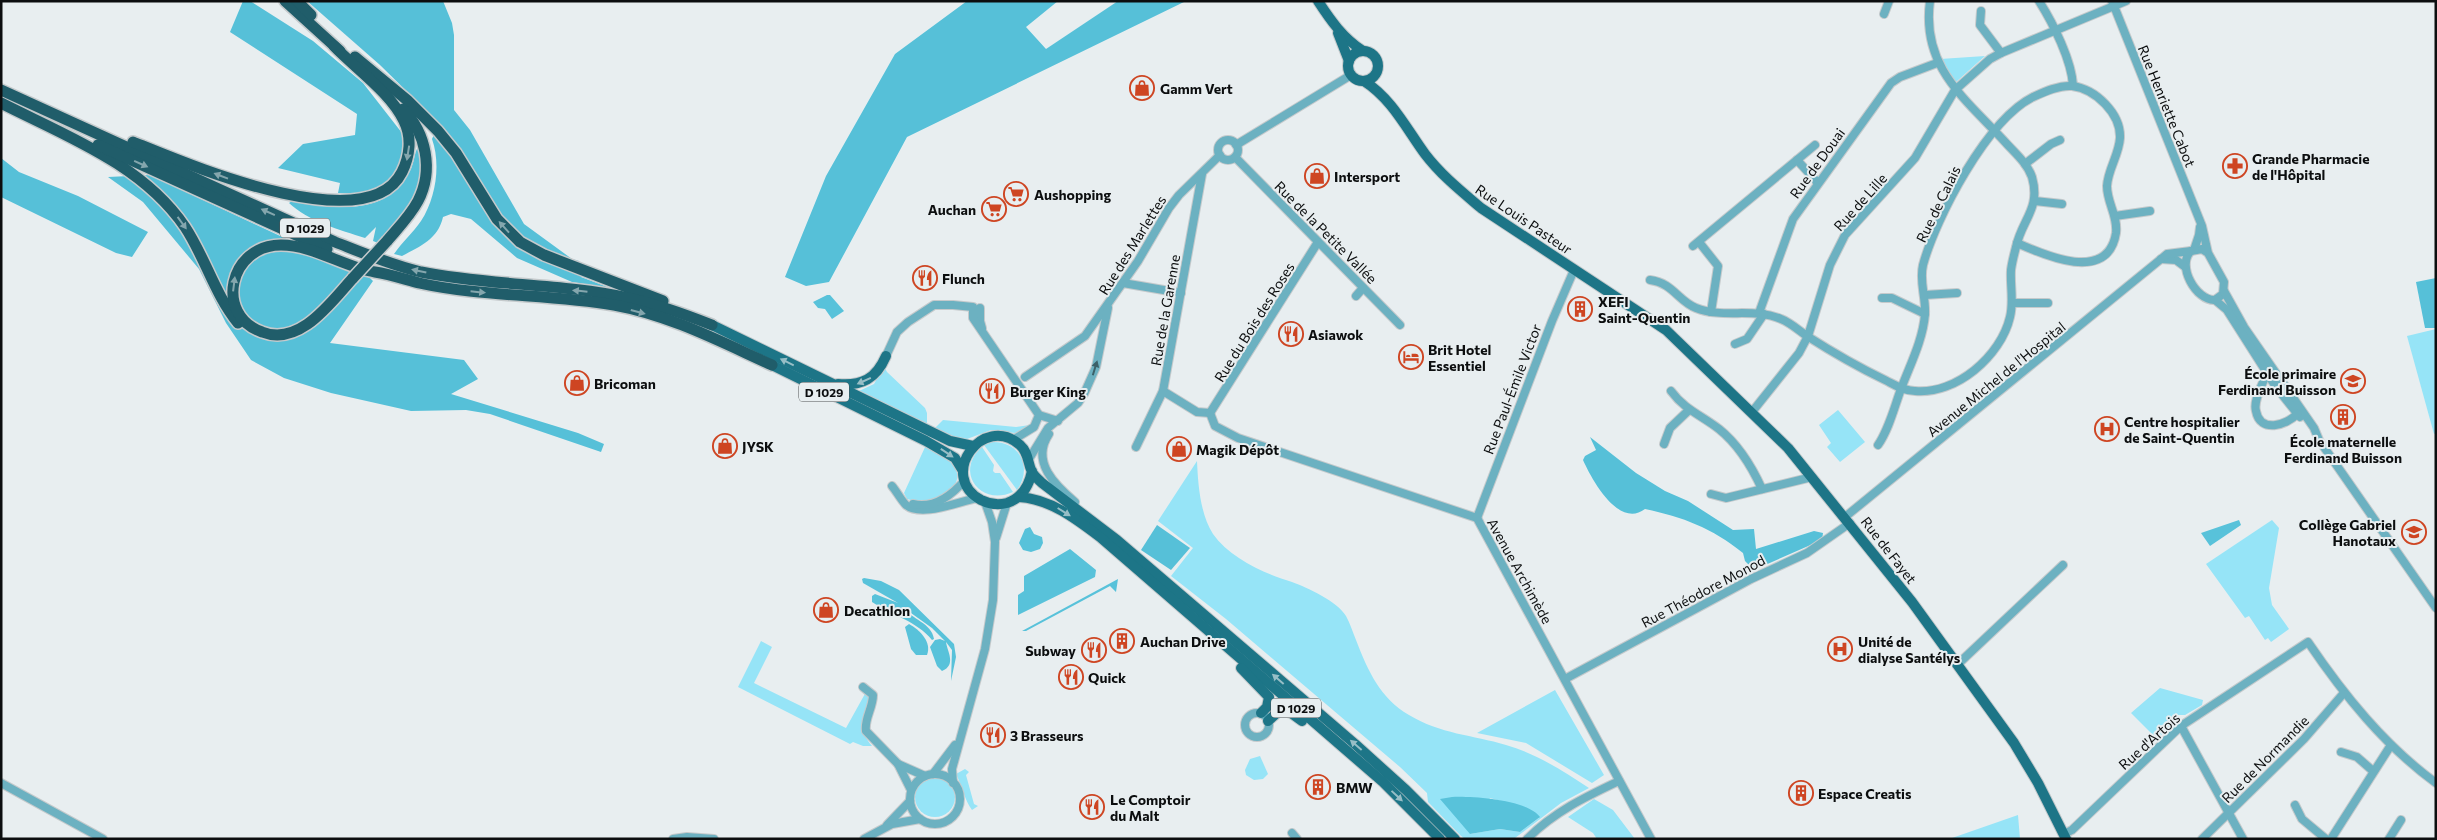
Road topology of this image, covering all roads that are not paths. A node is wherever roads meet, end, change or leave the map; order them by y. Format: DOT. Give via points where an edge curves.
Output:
graph roads {
  1 [pos="285,1"];
  2 [pos="297,1"];
  3 [pos="1318,1"];
  4 [pos="1889,1"];
  5 [pos="1930,1"];
  6 [pos="2039,1"];
  7 [pos="2126,1"];
  8 [pos="2113,4"];
  9 [pos="1981,11"];
  10 [pos="1884,14"];
  11 [pos="1336,28"];
  12 [pos="2055,31"];
  13 [pos="334,46"];
  14 [pos="1363,51"];
  15 [pos="2001,53"];
  16 [pos="355,56"];
  17 [pos="1349,61"];
  18 [pos="1937,63"];
  19 [pos="1377,72"];
  20 [pos="1351,75"];
  21 [pos="1364,81"];
  22 [pos="2073,86"];
  23 [pos="1,90"];
  24 [pos="1955,90"];
  25 [pos="1388,101"];
  26 [pos="1,102"];
  27 [pos="1994,129"];
  28 [pos="2060,140"];
  29 [pos="1236,145"];
  30 [pos="1815,145"];
  31 [pos="1220,155"];
  32 [pos="1235,157"];
  33 [pos="1797,160"];
  34 [pos="2025,164"];
  35 [pos="1202,173"];
  36 [pos="1817,182"];
  37 [pos="2035,201"];
  38 [pos="2062,204"];
  39 [pos="2150,211"];
  40 [pos="2115,216"];
  41 [pos="2199,220"];
  42 [pos="1318,242"];
  43 [pos="389,243"];
  44 [pos="2017,243"];
  45 [pos="2192,251"];
  46 [pos="2208,254"];
  47 [pos="2161,259"];
  48 [pos="2184,266"];
  49 [pos="1574,270"];
  50 [pos="378,272"];
  51 [pos="356,279"];
  52 [pos="1650,280"];
  53 [pos="1124,283"];
  54 [pos="1363,288"];
  55 [pos="2224,291"];
  56 [pos="1180,293"];
  57 [pos="1957,293"];
  58 [pos="1925,295"];
  59 [pos="1356,296"];
  60 [pos="1882,298"];
  61 [pos="2215,300"];
  62 [pos="2012,303"];
  63 [pos="2048,303"];
  64 [pos="1108,306"];
  65 [pos="976,308"];
  66 [pos="1711,312"];
  67 [pos="1762,313"];
  68 [pos="1925,314"];
  69 [pos="1645,315"];
  70 [pos="712,325"];
  71 [pos="1400,325"];
  72 [pos="1808,336"];
  73 [pos="1735,344"];
  74 [pos="886,356"];
  75 [pos="772,365"];
  76 [pos="2268,374"];
  77 [pos="1026,377"];
  78 [pos="831,383"];
  79 [pos="1901,388"];
  80 [pos="1023,390"];
  81 [pos="1671,390"];
  82 [pos="1163,391"];
  83 [pos="2293,400"];
  84 [pos="1689,410"];
  85 [pos="1752,412"];
  86 [pos="1210,414"];
  87 [pos="2297,414"];
  88 [pos="1039,415"];
  89 [pos="1058,421"];
  90 [pos="916,430"];
  91 [pos="929,436"];
  92 [pos="1013,440"];
  93 [pos="2319,440"];
  94 [pos="1664,444"];
  95 [pos="1878,445"];
  96 [pos="973,446"];
  97 [pos="1136,447"];
  98 [pos="1030,459"];
  99 [pos="1032,472"];
  100 [pos="964,475"];
  101 [pos="1812,477"];
  102 [pos="892,486"];
  103 [pos="1762,489"];
  104 [pos="1712,494"];
  105 [pos="1019,497"];
  106 [pos="902,498"];
  107 [pos="981,500"];
  108 [pos="1007,503"];
  109 [pos="1090,518"];
  110 [pos="1477,518"];
  111 [pos="1848,520"];
  112 [pos="995,542"];
  113 [pos="2063,564"];
  114 [pos="1172,601"];
  115 [pos="2436,608"];
  116 [pos="1957,665"];
  117 [pos="1565,679"];
  118 [pos="864,687"];
  119 [pos="2344,694"];
  120 [pos="2181,726"];
  121 [pos="958,742"];
  122 [pos="2391,745"];
  123 [pos="2342,752"];
  124 [pos="898,764"];
  125 [pos="2373,771"];
  126 [pos="934,774"];
  127 [pos="925,776"];
  128 [pos="1619,781"];
  129 [pos="1383,782"];
  130 [pos="1,783"];
  131 [pos="954,783"];
  132 [pos="2436,783"];
  133 [pos="911,790"];
  134 [pos="910,801"];
  135 [pos="2296,805"];
  136 [pos="2229,813"];
  137 [pos="920,819"];
  138 [pos="2400,820"];
  139 [pos="884,828"];
  140 [pos="2065,836"];
  141 [pos="103,839"];
  142 [pos="673,839"];
  143 [pos="714,839"];
  144 [pos="864,839"];
  145 [pos="1440,839"];
  146 [pos="1455,839"];
  147 [pos="1526,839"];
  148 [pos="1651,839"];
  149 [pos="2202,839"];
  150 [pos="2244,839"];
  151 [pos="2326,839"];
  152 [pos="2331,839"];
  153 [pos="2389,839"];
  1 -- 13 [label="highway"];
  2 -- 16 [label="highway"];
  3 -- 11 [label="main road"];
  4 -- 10 [label="street"];
  5 -- 18 [label="street" via="1929,29"];
  6 -- 12 [label="street"];
  7 -- 8 [label="street, Rue de Lille"];
  8 -- 12 [label="street, Rue de Lille"];
  8 -- 41 [label="street, Rue Henriette Cabot"];
  9 -- 15 [label="street" via="1980,25"];
  11 -- 14 [label="main road"];
  11 -- 17 [label="main road"];
  12 -- 15 [label="street, Rue de Lille"];
  12 -- 22 [label="street" via="2073,74"];
  13 -- 23 [label="highway, one-way" via="392,102 409,137 408,157 396,181 381,193 356,201 301,195 230,180"];
  13 -- 43 [label="highway" via="406,112 424,144 426,170 422,191 411,213"];
  14 -- 17 [label="main road" via="1354,54"];
  14 -- 19 [label="main road" via="1376,58"];
  15 -- 24 [label="street, Rue de Lille"];
  16 -- 43 [label="highway" via="414,115 430,150 431,170 426,194 418,210"];
  70 -- 16 [label="highway, one-way" via="673,304 559,261 520,242 497,219 456,153 434,127"];
  17 -- 20 [label="main road"];
  18 -- 24 [label="street"];
  18 -- 36 [label="street, Rue de Douai" via="1891,83"];
  19 -- 21 [label="main road" via="1372,79"];
  19 -- 25 [label="main road, Rue Louis Pasteur"];
  20 -- 21 [label="main road"];
  20 -- 29 [label="street"];
  21 -- 25 [label="main road, Rue Louis Pasteur"];
  22 -- 27 [label="street, Rue de Calais" via="2046,91 2026,101"];
  22 -- 40 [label="street" via="2101,101 2114,115 2118,127 2118,151 2107,188"];
  70 -- 23 [label="highway, D 1029, one-way" via="671,309 628,298 460,278 384,262"];
  24 -- 27 [label="street"];
  24 -- 72 [label="street, Rue de Lille" via="1915,158 1845,235 1830,266"];
  25 -- 49 [label="main road, Rue Louis Pasteur" via="1436,167 1458,189"];
  26 -- 50 [label="highway, D 1029, one-way"];
  26 -- 51 [label="highway, one-way" via="106,157 158,194 191,237 232,315 255,336 282,342 302,335 332,309"];
  27 -- 34 [label="street"];
  27 -- 58 [label="street, Rue de Calais" via="1960,181 1937,228 1923,266 1921,281"];
  28 -- 34 [label="street"];
  29 -- 31 [label="street" via="1232,141 1223,142 1218,149"];
  29 -- 32 [label="street"];
  30 -- 33 [label="street"];
  31 -- 32 [label="street" via="1225,159"];
  31 -- 35 [label="street, Rue des Marlettes"];
  32 -- 42 [label="street, Rue de la Petite Vallée"];
  33 -- 36 [label="street"];
  33 -- 66 [label="street" via="1696,244 1718,266"];
  34 -- 37 [label="street" via="2031,175"];
  35 -- 53 [label="street, Rue des Marlettes" via="1169,208"];
  35 -- 56 [label="street, Rue de la Garenne"];
  36 -- 67 [label="street, Rue de Douai" via="1793,219"];
  37 -- 38 [label="street"];
  37 -- 44 [label="street"];
  39 -- 40 [label="street"];
  40 -- 44 [label="street" via="2114,242 2100,258 2090,262 2061,260"];
  41 -- 45 [label="street, Rue Henriette Cabot" via="2199,235"];
  41 -- 46 [label="street, Rue Henriette Cabot"];
  42 -- 54 [label="street, Rue de la Petite Vallée"];
  42 -- 86 [label="street, Rue du Bois des Roses"];
  43 -- 51 [label="highway"];
  44 -- 62 [label="street" via="2011,270"];
  45 -- 46 [label="street" via="2202,249"];
  45 -- 47 [label="street, Avenue Michel de l'Hospital" via="2168,254"];
  45 -- 48 [label="street, Rue Henriette Cabot"];
  46 -- 55 [label="street, Rue Henriette Cabot" via="2224,282"];
  47 -- 48 [label="street" via="2176,260"];
  47 -- 111 [label="street, Avenue Michel de l'Hospital"];
  48 -- 61 [label="street" via="2200,295"];
  49 -- 69 [label="main road, Rue Louis Pasteur"];
  49 -- 110 [label="street, Rue Paul-Émile Victor"];
  51 -- 50 [label="highway, one-way" via="315,318 287,334 273,335 253,328 238,310 233,294 235,275 245,259 258,250 275,245 306,249"];
  50 -- 75 [label="highway, D 1029, one-way" via="470,291 615,306 686,326"];
  52 -- 66 [label="street" via="1672,288 1693,307"];
  53 -- 56 [label="street"];
  53 -- 64 [label="street, Rue des Marlettes"];
  54 -- 59 [label="street"];
  54 -- 71 [label="street, Rue de la Petite Vallée"];
  55 -- 61 [label="street"];
  55 -- 83 [label="street"];
  56 -- 82 [label="street, Rue de la Garenne"];
  57 -- 58 [label="street"];
  58 -- 68 [label="street, Rue de Calais"];
  60 -- 68 [label="street" via="1892,298"];
  61 -- 76 [label="street" via="2227,310"];
  62 -- 63 [label="street"];
  62 -- 79 [label="street" via="2002,338 1977,368 1938,388 1918,392"];
  64 -- 77 [label="street, Rue des Marlettes" via="1085,336"];
  89 -- 64 [label="street, Rue des Marlettes, one-way" via="1078,403 1091,381"];
  65 -- 74 [label="street" via="934,305 897,332"];
  65 -- 77 [label="street" via="982,328 1015,372"];
  65 -- 80 [label="street" via="973,318"];
  66 -- 67 [label="street"];
  67 -- 72 [label="street" via="1788,322"];
  67 -- 73 [label="street, Rue de Douai" via="1747,339"];
  68 -- 79 [label="street, Rue de Calais" via="1921,335"];
  69 -- 85 [label="main road, Rue de Fayet" via="1691,352"];
  78 -- 70 [label="main road, one-way"];
  72 -- 79 [label="street"];
  72 -- 85 [label="street, Rue de Lille"];
  74 -- 78 [label="main road, one-way" via="875,374 866,381 851,385"];
  75 -- 90 [label="main road, D 1029"];
  76 -- 83 [label="street" via="2271,373"];
  76 -- 87 [label="street"];
  76 -- 87 [label="street" via="2256,405 2258,416 2264,423 2278,426"];
  77 -- 80 [label="street"];
  78 -- 90 [label="main road, D 1029"];
  79 -- 95 [label="street, Rue de Calais"];
  80 -- 88 [label="street"];
  81 -- 84 [label="street"];
  82 -- 86 [label="street" via="1197,412"];
  82 -- 97 [label="street, Rue de la Garenne"];
  83 -- 93 [label="street"];
  84 -- 94 [label="street" via="1670,428"];
  84 -- 103 [label="street" via="1720,430 1737,447"];
  85 -- 101 [label="main road, Rue de Fayet"];
  86 -- 110 [label="street, Avenue Archimède" via="1215,426 1238,438"];
  87 -- 93 [label="street"];
  88 -- 89 [label="street"];
  88 -- 92 [label="street" via="1034,427"];
  89 -- 98 [label="street" via="1048,428"];
  89 -- 109 [label="street" via="1045,443 1044,466 1051,481"];
  90 -- 91 [label="main road, D 1029"];
  91 -- 96 [label="main road, D 1029"];
  91 -- 100 [label="main road, D 1029, one-way" via="954,458"];
  92 -- 96 [label="main road" via="992,436"];
  92 -- 98 [label="main road"];
  93 -- 115 [label="street"];
  96 -- 100 [label="main road" via="965,460"];
  98 -- 99 [label="main road"];
  99 -- 105 [label="main road" via="1029,484"];
  99 -- 109 [label="main road, D 1029"];
  100 -- 106 [label="street" via="948,496 938,501 916,505"];
  100 -- 107 [label="main road" via="970,490"];
  101 -- 103 [label="street"];
  101 -- 111 [label="main road, Rue de Fayet"];
  102 -- 106 [label="street"];
  103 -- 104 [label="street" via="1726,498"];
  105 -- 108 [label="main road"];
  105 -- 114 [label="main road, D 1029, one-way" via="1041,500 1080,522"];
  106 -- 107 [label="street" via="910,507 920,510"];
  107 -- 108 [label="main road"];
  107 -- 112 [label="street" via="992,522"];
  108 -- 112 [label="street"];
  146 -- 109 [label="main road, D 1029, one-way" via="1355,744"];
  110 -- 117 [label="street, Avenue Archimède"];
  111 -- 116 [label="main road, Rue de Fayet"];
  111 -- 117 [label="street, Rue Théodore Monod" via="1807,554 1751,579"];
  112 -- 121 [label="street" via="993,600 985,648"];
  113 -- 116 [label="street"];
  114 -- 129 [label="main road, D 1029"];
  114 -- 129 [label="main road" via="1268,694 1264,717 1280,710 1291,713"];
  116 -- 140 [label="main road, Rue de Fayet" via="2014,743"];
  117 -- 128 [label="street, Avenue Archimède"];
  118 -- 124 [label="street" via="873,695 866,731"];
  119 -- 120 [label="street, Rue d'Artois" via="2308,642"];
  119 -- 122 [label="street"];
  119 -- 136 [label="street, Rue de Normandie" via="2304,739"];
  120 -- 136 [label="street"];
  120 -- 140 [label="street, Rue d'Artois"];
  121 -- 126 [label="street"];
  121 -- 131 [label="street" via="952,769"];
  122 -- 125 [label="street"];
  122 -- 132 [label="street"];
  123 -- 125 [label="street" via="2357,757"];
  124 -- 127 [label="street"];
  124 -- 133 [label="street"];
  125 -- 152 [label="street"];
  126 -- 127 [label="street"];
  126 -- 131 [label="street"];
  127 -- 133 [label="street"];
  128 -- 147 [label="street" via="1570,805"];
  128 -- 148 [label="street, Avenue Archimède"];
  129 -- 145 [label="main road, D 1029, one-way"];
  130 -- 141 [label="street"];
  131 -- 137 [label="street" via="959,801 952,817 938,824"];
  133 -- 134 [label="street"];
  134 -- 137 [label="street" via="911,808"];
  134 -- 139 [label="street"];
  135 -- 151 [label="street" via="2302,819"];
  136 -- 149 [label="street, Rue de Normandie"];
  136 -- 150 [label="street"];
  137 -- 139 [label="street" via="901,821"];
  138 -- 153 [label="street"];
  139 -- 144 [label="street"];
  142 -- 143 [label="street" via="687,836"];
}
